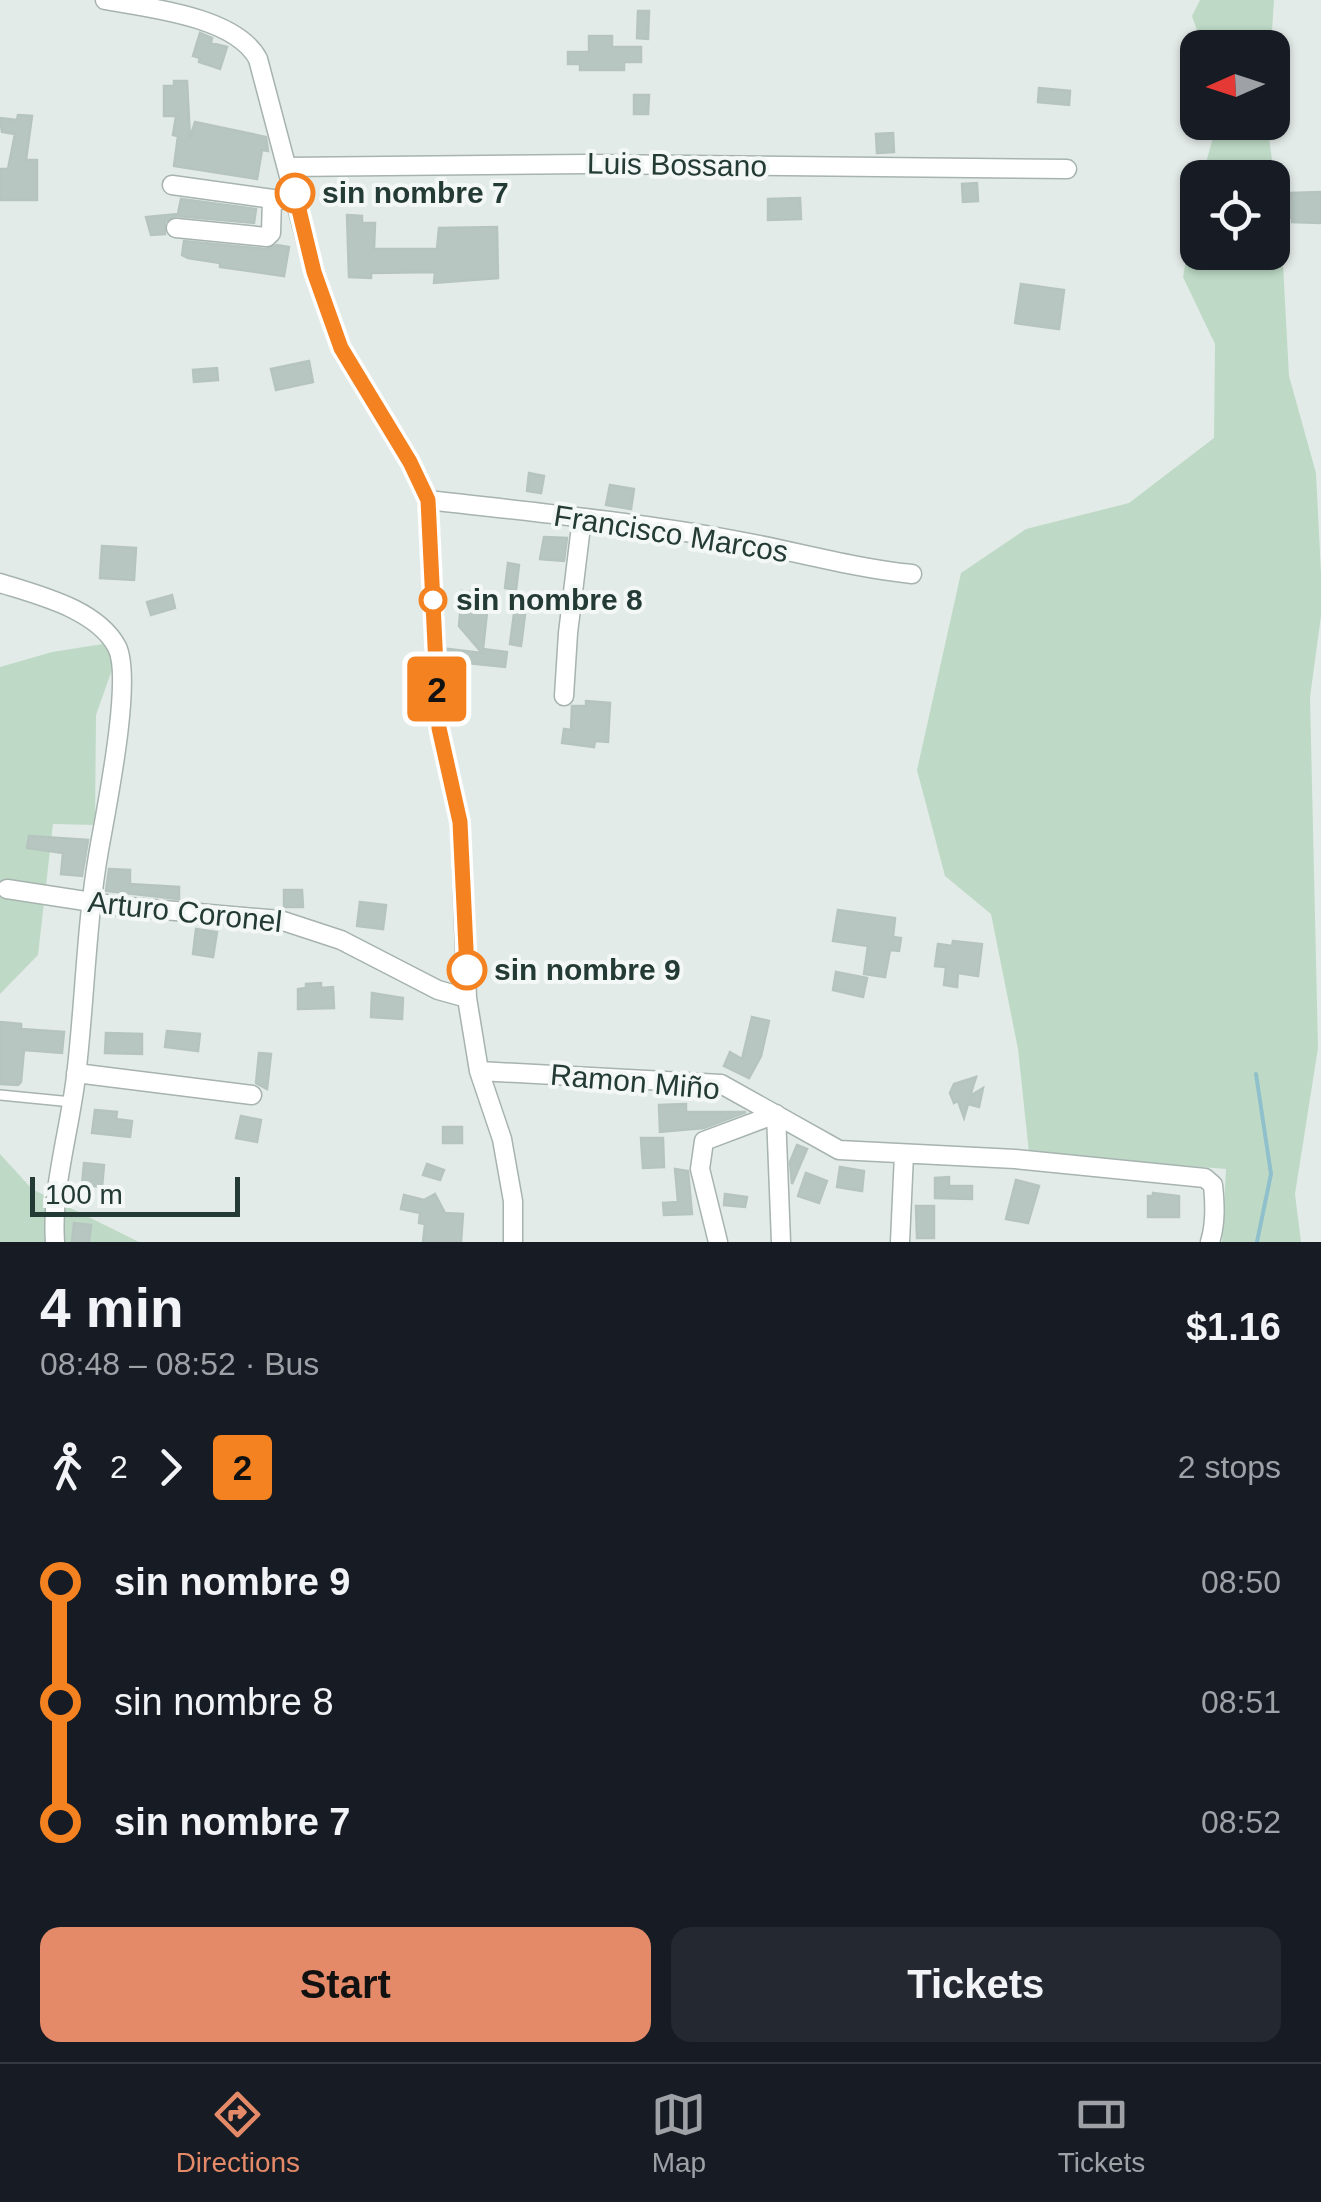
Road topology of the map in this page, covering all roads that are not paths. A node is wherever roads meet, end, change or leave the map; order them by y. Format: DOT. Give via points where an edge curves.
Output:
graph roads {
  1 [pos="105,0"];
  2 [pos="287,168"];
  3 [pos="1067,169"];
  4 [pos="172,184"];
  5 [pos="272,199"];
  6 [pos="296,201"];
  7 [pos="176,228"];
  8 [pos="428,500"];
  9 [pos="582,518"];
  10 [pos="912,574"];
  11 [pos="0,584"];
  12 [pos="564,696"];
  13 [pos="7,889"];
  14 [pos="91,903"];
  15 [pos="468,998"];
  16 [pos="479,1071"];
  17 [pos="76,1073"];
  18 [pos="0,1095"];
  19 [pos="252,1096"];
  20 [pos="72,1102"];
  21 [pos="776,1114"];
  22 [pos="904,1154"];
  23 [pos="55,1242"];
  24 [pos="512,1242"];
  25 [pos="718,1242"];
  26 [pos="781,1242"];
  27 [pos="900,1242"];
  28 [pos="1210,1242"];
  1 -- 2 [label="street" via="222,26 244,39 258,59"];
  2 -- 3 [label="street, Luis Bossano"];
  2 -- 6 [label="street"];
  4 -- 5 [label="street"];
  5 -- 6 [label="street"];
  5 -- 7 [label="street" via="266,237"];
  6 -- 8 [label="street" via="341,348"];
  8 -- 9 [label="street, Francisco Marcos"];
  8 -- 15 [label="street" via="439,728 460,822"];
  9 -- 10 [label="street, Francisco Marcos"];
  9 -- 12 [label="street"];
  11 -- 14 [label="street" via="62,602 116,644 124,666"];
  13 -- 14 [label="street, Arturo Coronel"];
  14 -- 15 [label="street, Arturo Coronel" via="280,920"];
  14 -- 17 [label="street"];
  15 -- 16 [label="street"];
  16 -- 21 [label="street, Ramon Miño" via="721,1084"];
  16 -- 24 [label="street" via="502,1139"];
  17 -- 19 [label="street"];
  17 -- 20 [label="street"];
  18 -- 20 [label="lane"];
  20 -- 23 [label="street"];
  21 -- 22 [label="street, Ramon Miño" via="839,1150"];
  21 -- 25 [label="street" via="704,1142 700,1169"];
  21 -- 26 [label="street"];
  22 -- 27 [label="street"];
  22 -- 28 [label="street, Ramon Miño" via="1205,1178 1214,1194"];
}
